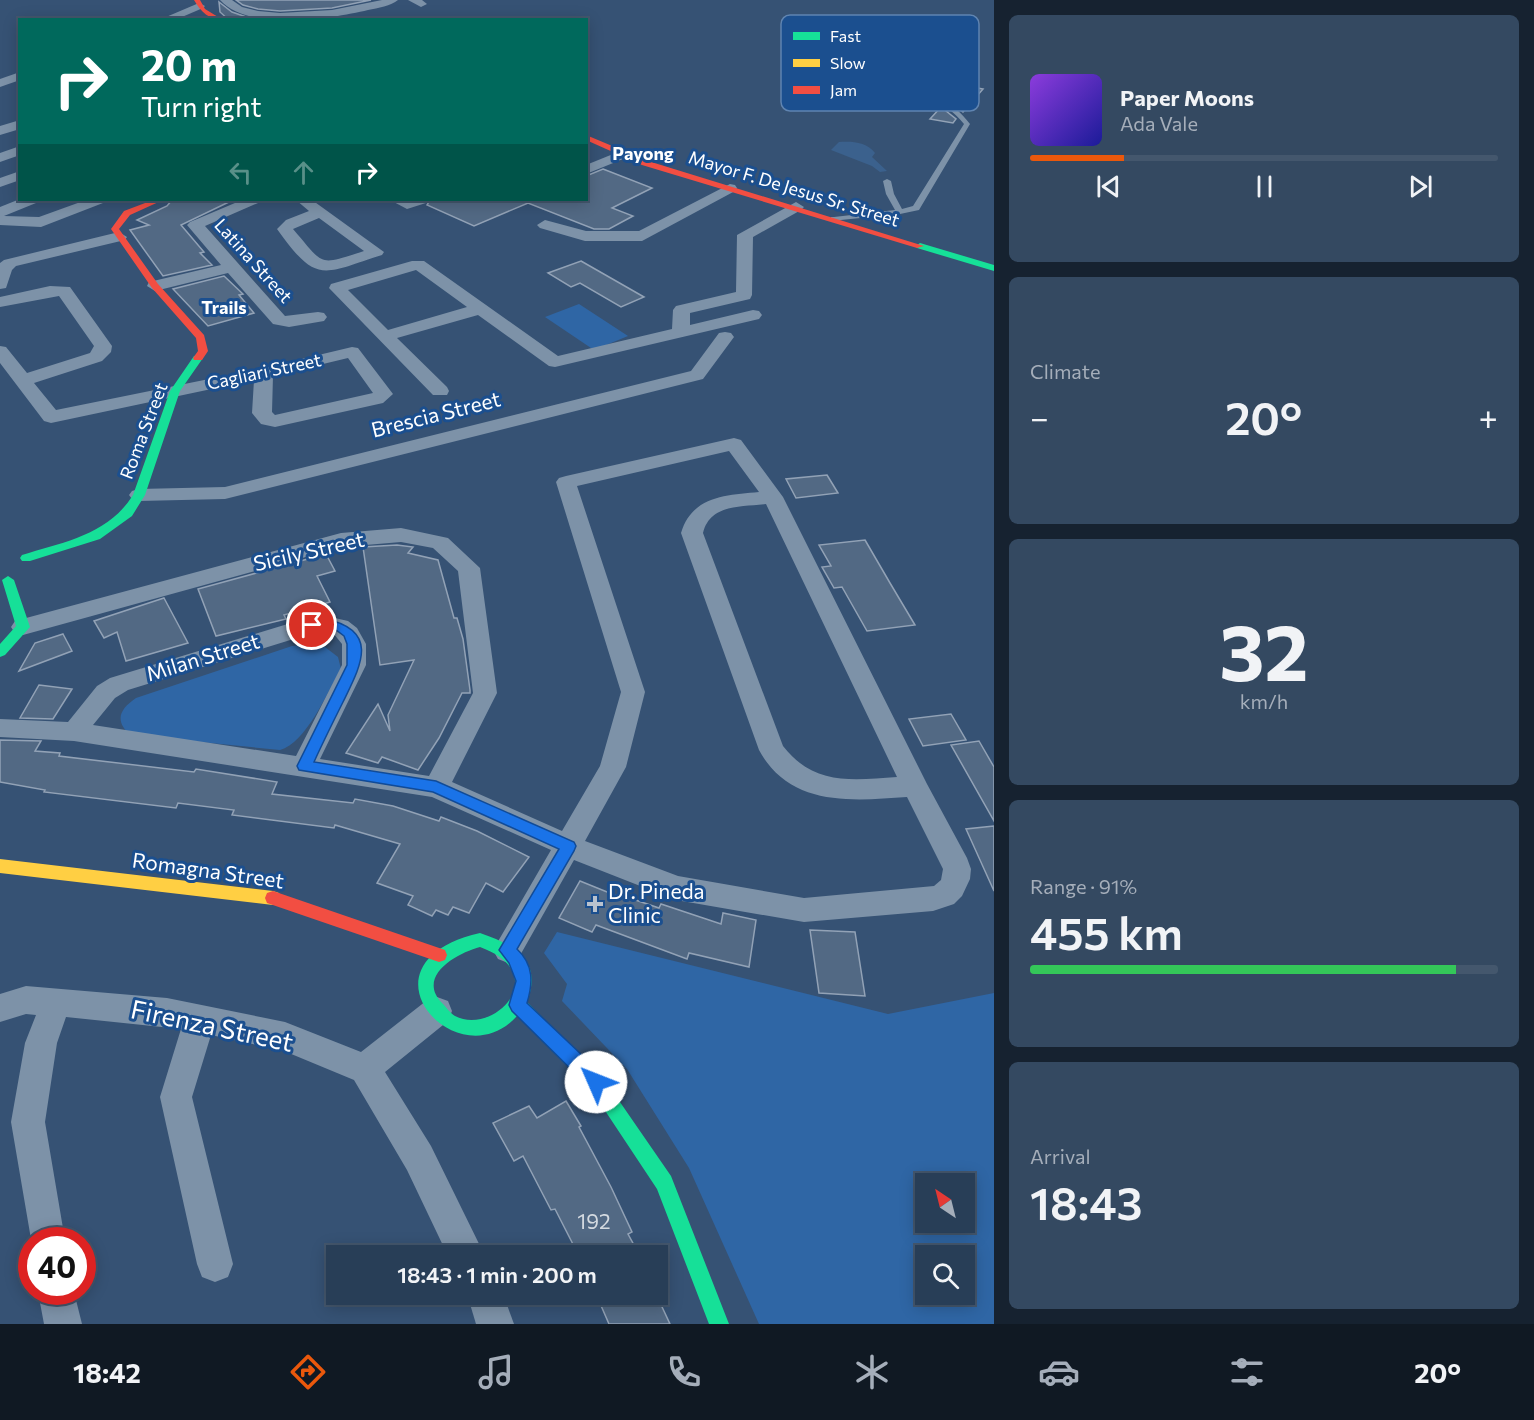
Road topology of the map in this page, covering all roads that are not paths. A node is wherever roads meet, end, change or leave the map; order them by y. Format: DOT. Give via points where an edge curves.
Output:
graph roads {
  1 [pos="225,0"];
  2 [pos="273,0"];
  3 [pos="321,0"];
  4 [pos="393,0"];
  5 [pos="373,3"];
  6 [pos="206,10"];
  7 [pos="333,12"];
  8 [pos="290,17"];
  9 [pos="172,18"];
  10 [pos="0,70"];
  11 [pos="18,75"];
  12 [pos="18,77"];
  13 [pos="0,83"];
  14 [pos="956,111"];
  15 [pos="18,125"];
  16 [pos="0,131"];
  17 [pos="588,138"];
  18 [pos="18,151"];
  19 [pos="623,154"];
  20 [pos="0,158"];
  21 [pos="588,169"];
  22 [pos="18,176"];
  23 [pos="887,181"];
  24 [pos="0,183"];
  25 [pos="730,188"];
  26 [pos="28,201"];
  27 [pos="96,201"];
  28 [pos="157,201"];
  29 [pos="251,201"];
  30 [pos="305,201"];
  31 [pos="796,207"];
  32 [pos="0,212"];
  33 [pos="322,212"];
  34 [pos="900,212"];
  35 [pos="834,219"];
  36 [pos="0,220"];
  37 [pos="545,225"];
  38 [pos="119,237"];
  39 [pos="231,267"];
  40 [pos="994,268"];
  41 [pos="0,284"];
  42 [pos="155,286"];
  43 [pos="0,303"];
  44 [pos="480,309"];
  45 [pos="753,315"];
  46 [pos="318,317"];
  47 [pos="681,332"];
  48 [pos="385,336"];
  49 [pos="725,337"];
  50 [pos="0,351"];
  51 [pos="264,373"];
  52 [pos="24,380"];
  53 [pos="175,390"];
  54 [pos="440,391"];
  55 [pos="139,495"];
  56 [pos="773,497"];
  57 [pos="11,551"];
  58 [pos="26,558"];
  59 [pos="4,580"];
  60 [pos="22,627"];
  61 [pos="0,652"];
  62 [pos="0,728"];
  63 [pos="74,732"];
  64 [pos="304,766"];
  65 [pos="915,786"];
  66 [pos="436,787"];
  67 [pos="568,846"];
  68 [pos="0,866"];
  69 [pos="508,950"];
  70 [pos="439,955"];
  71 [pos="56,1001"];
  72 [pos="518,1005"];
  73 [pos="0,1008"];
  74 [pos="437,1011"];
  75 [pos="200,1019"];
  76 [pos="365,1069"];
  77 [pos="45,1227"];
  78 [pos="462,1245"];
  79 [pos="215,1264"];
  80 [pos="59,1305"];
  81 [pos="489,1305"];
  82 [pos="63,1324"];
  83 [pos="495,1324"];
  84 [pos="719,1324"];
  1 -- 8 [label="street" via="232,8"];
  2 -- 8 [label="street"];
  3 -- 7 [label="street"];
  4 -- 5 [label="street"];
  5 -- 7 [label="street"];
  6 -- 9 [label="street"];
  7 -- 8 [label="street"];
  10 -- 11 [label="street"];
  12 -- 13 [label="street"];
  14 -- 34 [label="lane" via="967,124 916,208"];
  15 -- 16 [label="street"];
  17 -- 19 [label="street, Mayor F. De Jesus Sr. Street"];
  18 -- 20 [label="street"];
  19 -- 21 [label="street"];
  19 -- 25 [label="street, Mayor F. De Jesus Sr. Street"];
  22 -- 24 [label="street"];
  23 -- 34 [label="lane"];
  25 -- 31 [label="street, Mayor F. De Jesus Sr. Street"];
  25 -- 37 [label="street" via="642,236 585,236"];
  26 -- 32 [label="street"];
  27 -- 36 [label="street" via="51,220"];
  28 -- 38 [label="street" via="124,215 117,222"];
  29 -- 39 [label="street, Latina Street" via="195,225"];
  30 -- 33 [label="street"];
  31 -- 35 [label="street, Mayor F. De Jesus Sr. Street"];
  31 -- 47 [label="street" via="745,235 744,295 682,310"];
  33 -- 33 [label="street" via="285,229 314,263 329,267 376,252"];
  34 -- 35 [label="lane"];
  35 -- 40 [label="street, Mayor F. De Jesus Sr. Street"];
  38 -- 41 [label="street" via="20,260 4,268"];
  38 -- 42 [label="street, Roma Street"];
  39 -- 42 [label="street"];
  39 -- 46 [label="street, Latina Street" via="279,320"];
  42 -- 53 [label="street, Roma Street" via="201,337 203,351"];
  43 -- 52 [label="street" via="64,291 104,346 96,357"];
  44 -- 47 [label="street" via="555,362"];
  44 -- 48 [label="street"];
  44 -- 48 [label="street" via="418,264 337,288"];
  45 -- 47 [label="street"];
  48 -- 54 [label="street"];
  49 -- 55 [label="street, Brescia Street" via="697,375 225,493"];
  50 -- 52 [label="street"];
  51 -- 51 [label="street, Cagliari Street" via="262,413 268,420 381,397 383,390 352,352"];
  51 -- 53 [label="street, Cagliari Street"];
  52 -- 53 [label="street, Cagliari Street" via="51,417"];
  53 -- 55 [label="street, Roma Street"];
  55 -- 58 [label="street, Roma Street" via="128,513 96,536"];
  56 -- 65 [label="street"];
  56 -- 65 [label="street" via="713,506 697,516 692,533 772,750 792,773 824,788"];
  56 -- 67 [label="street" via="734,444 566,482 633,692 613,767"];
  57 -- 58 [label="street"];
  58 -- 59 [label="street" via="25,567"];
  59 -- 60 [label="street"];
  60 -- 61 [label="street"];
  60 -- 66 [label="street, Sicily Street" via="341,540 401,535 440,543 469,568 485,693"];
  62 -- 63 [label="street"];
  63 -- 64 [label="street"];
  63 -- 64 [label="street, Milan Street" via="106,692 119,684 326,624 350,634 354,665"];
  64 -- 66 [label="street"];
  65 -- 67 [label="street" via="957,869 952,888 944,895 917,902 804,910 676,888"];
  66 -- 67 [label="street"];
  67 -- 69 [label="street"];
  68 -- 70 [label="street, Romagna Street" via="271,897"];
  69 -- 70 [label="street" via="495,943 465,941"];
  69 -- 72 [label="street" via="525,981"];
  70 -- 74 [label="street" via="428,976 427,989"];
  71 -- 73 [label="street, Firenza Street" via="26,1000"];
  71 -- 75 [label="street, Firenza Street"];
  71 -- 77 [label="street" via="41,1043 28,1122"];
  72 -- 74 [label="street" via="494,1024 479,1027 448,1021"];
  72 -- 84 [label="street" via="596,1082 664,1183"];
  74 -- 76 [label="street"];
  75 -- 76 [label="street, Firenza Street" via="285,1037"];
  75 -- 79 [label="street" via="177,1097"];
  76 -- 78 [label="street" via="419,1158"];
  80 -- 82 [label="street"];
  81 -- 83 [label="street"];
}
